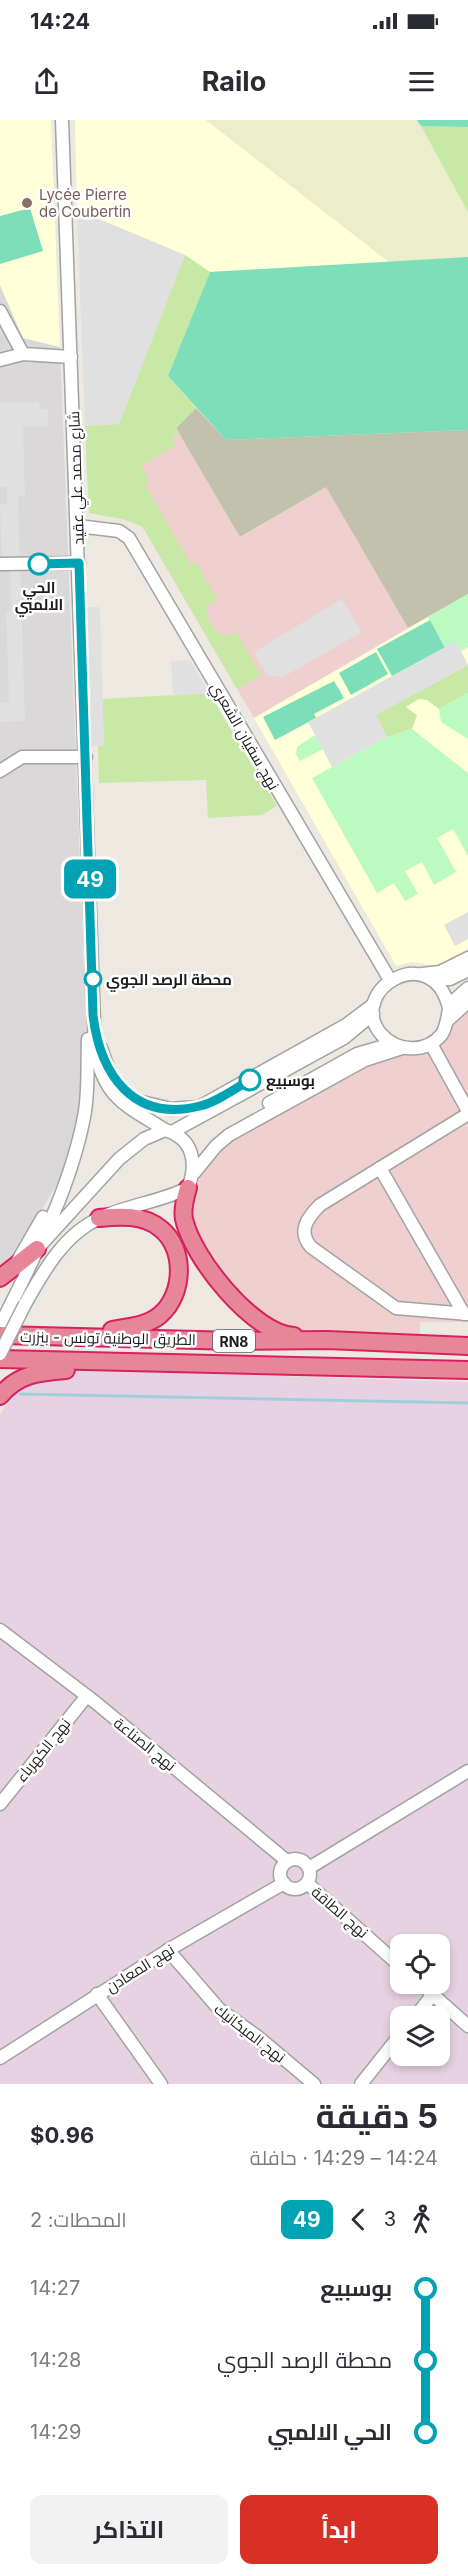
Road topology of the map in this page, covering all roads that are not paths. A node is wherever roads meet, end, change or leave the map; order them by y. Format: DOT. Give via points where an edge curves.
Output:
graph roads {
  1 [pos="62,120"];
  2 [pos="0,311"];
  3 [pos="23,354"];
  4 [pos="71,357"];
  5 [pos="0,360"];
  6 [pos="78,526"];
  7 [pos="79,563"];
  8 [pos="0,564"];
  9 [pos="86,758"];
  10 [pos="0,771"];
  11 [pos="468,958"];
  12 [pos="468,970"];
  13 [pos="425,977"];
  14 [pos="390,980"];
  15 [pos="468,988"];
  16 [pos="468,1002"];
  17 [pos="374,1009"];
  18 [pos="448,1014"];
  19 [pos="93,1015"];
  20 [pos="96,1036"];
  21 [pos="431,1044"];
  22 [pos="397,1046"];
  23 [pos="468,1113"];
  24 [pos="169,1131"];
  25 [pos="380,1168"];
  26 [pos="66,1180"];
  27 [pos="191,1180"];
  28 [pos="99,1218"];
  29 [pos="37,1249"];
  30 [pos="14,1267"];
  31 [pos="0,1278"];
  32 [pos="19,1302"];
  33 [pos="466,1314"];
  34 [pos="0,1326"];
  35 [pos="0,1335"];
  36 [pos="84,1336"];
  37 [pos="327,1340"];
  38 [pos="468,1346"];
  39 [pos="0,1357"];
  40 [pos="140,1364"];
  41 [pos="468,1370"];
  42 [pos="0,1396"];
  43 [pos="0,1630"];
  44 [pos="86,1697"];
  45 [pos="468,1771"];
  46 [pos="0,1804"];
  47 [pos="287,1861"];
  48 [pos="309,1868"];
  49 [pos="284,1883"];
  50 [pos="307,1883"];
  51 [pos="168,1950"];
  52 [pos="390,1957"];
  53 [pos="98,1994"];
  54 [pos="433,1995"];
  55 [pos="424,2006"];
  56 [pos="468,2026"];
  57 [pos="390,2048"];
  58 [pos="0,2058"];
  59 [pos="161,2084"];
  60 [pos="314,2084"];
  61 [pos="361,2084"];
  1 -- 4 [label="street, شارع محمد علي عقيد"];
  2 -- 3 [label="street"];
  3 -- 4 [label="street"];
  3 -- 5 [label="street"];
  4 -- 6 [label="street, شارع محمد علي عقيد"];
  6 -- 7 [label="street, شارع محمد علي عقيد"];
  6 -- 14 [label="street, نهج سفيان الشعري" via="119,531 129,538"];
  7 -- 8 [label="street"];
  7 -- 9 [label="street, شارع محمد علي عقيد"];
  9 -- 10 [label="street" via="22,757"];
  9 -- 19 [label="street, شارع محمد علي عقيد"];
  11 -- 13 [label="street"];
  12 -- 13 [label="street" via="450,979"];
  13 -- 14 [label="street" via="404,974"];
  13 -- 18 [label="street" via="446,997"];
  14 -- 17 [label="street" via="380,991"];
  15 -- 18 [label="street" via="456,996"];
  16 -- 18 [label="street"];
  17 -- 20 [label="street" via="205,1105 190,1108 157,1107 134,1100 110,1071"];
  17 -- 22 [label="street" via="379,1031"];
  17 -- 24 [label="street" via="344,1038"];
  18 -- 21 [label="street" via="442,1034"];
  19 -- 20 [label="street"];
  19 -- 26 [label="street" via="84,1115"];
  20 -- 24 [label="street" via="100,1074 114,1095"];
  21 -- 22 [label="street" via="417,1049"];
  21 -- 23 [label="street"];
  22 -- 27 [label="street" via="243,1127 216,1146"];
  23 -- 25 [label="street"];
  24 -- 27 [label="street" via="189,1148 194,1161"];
  24 -- 29 [label="street" via="144,1139 119,1159"];
  25 -- 33 [label="street"];
  25 -- 33 [label="street" via="320,1205 305,1224 306,1241 396,1308"];
  26 -- 29 [label="street"];
  26 -- 30 [label="street"];
  27 -- 28 [label="street" via="172,1195"];
  27 -- 37 [label="highway" via="183,1206 189,1235 230,1296 271,1328 288,1335"];
  28 -- 32 [label="street" via="66,1243"];
  28 -- 36 [label="highway" via="134,1217 160,1228 177,1254 179,1282 160,1315 143,1324"];
  29 -- 30 [label="highway"];
  29 -- 32 [label="street"];
  30 -- 31 [label="highway"];
  32 -- 34 [label="street"];
  32 -- 39 [label="street, bridge"];
  35 -- 36 [label="highway, الطريق الوطنية تونس - بنزرت / RN8"];
  36 -- 37 [label="highway, الطريق الوطنية تونس - بنزرت / RN8"];
  37 -- 38 [label="highway, الطريق الوطنية تونس - بنزرت / RN8"];
  39 -- 40 [label="highway, الطريق الوطنية تونس - بنزرت / RN8"];
  40 -- 41 [label="highway, الطريق الوطنية تونس - بنزرت / RN8"];
  40 -- 42 [label="highway" via="40,1372 18,1380"];
  43 -- 44 [label="street, نهج الصناعة"];
  44 -- 46 [label="street, نهج الكهرباء"];
  44 -- 47 [label="street, نهج الصناعة"];
  45 -- 48 [label="street"];
  47 -- 48 [label="street" via="297,1859"];
  47 -- 49 [label="street" via="281,1869"];
  48 -- 50 [label="street"];
  49 -- 50 [label="street" via="296,1888"];
  49 -- 51 [label="street, نهج المعادن"];
  50 -- 52 [label="street, نهج الطاقة"];
  51 -- 53 [label="street, نهج المعادن"];
  51 -- 60 [label="street, نهج الميكانيك" via="219,2009"];
  53 -- 58 [label="street, نهج المعادن"];
  53 -- 59 [label="street"];
  54 -- 55 [label="street"];
  54 -- 56 [label="street"];
  57 -- 61 [label="street"];
}
